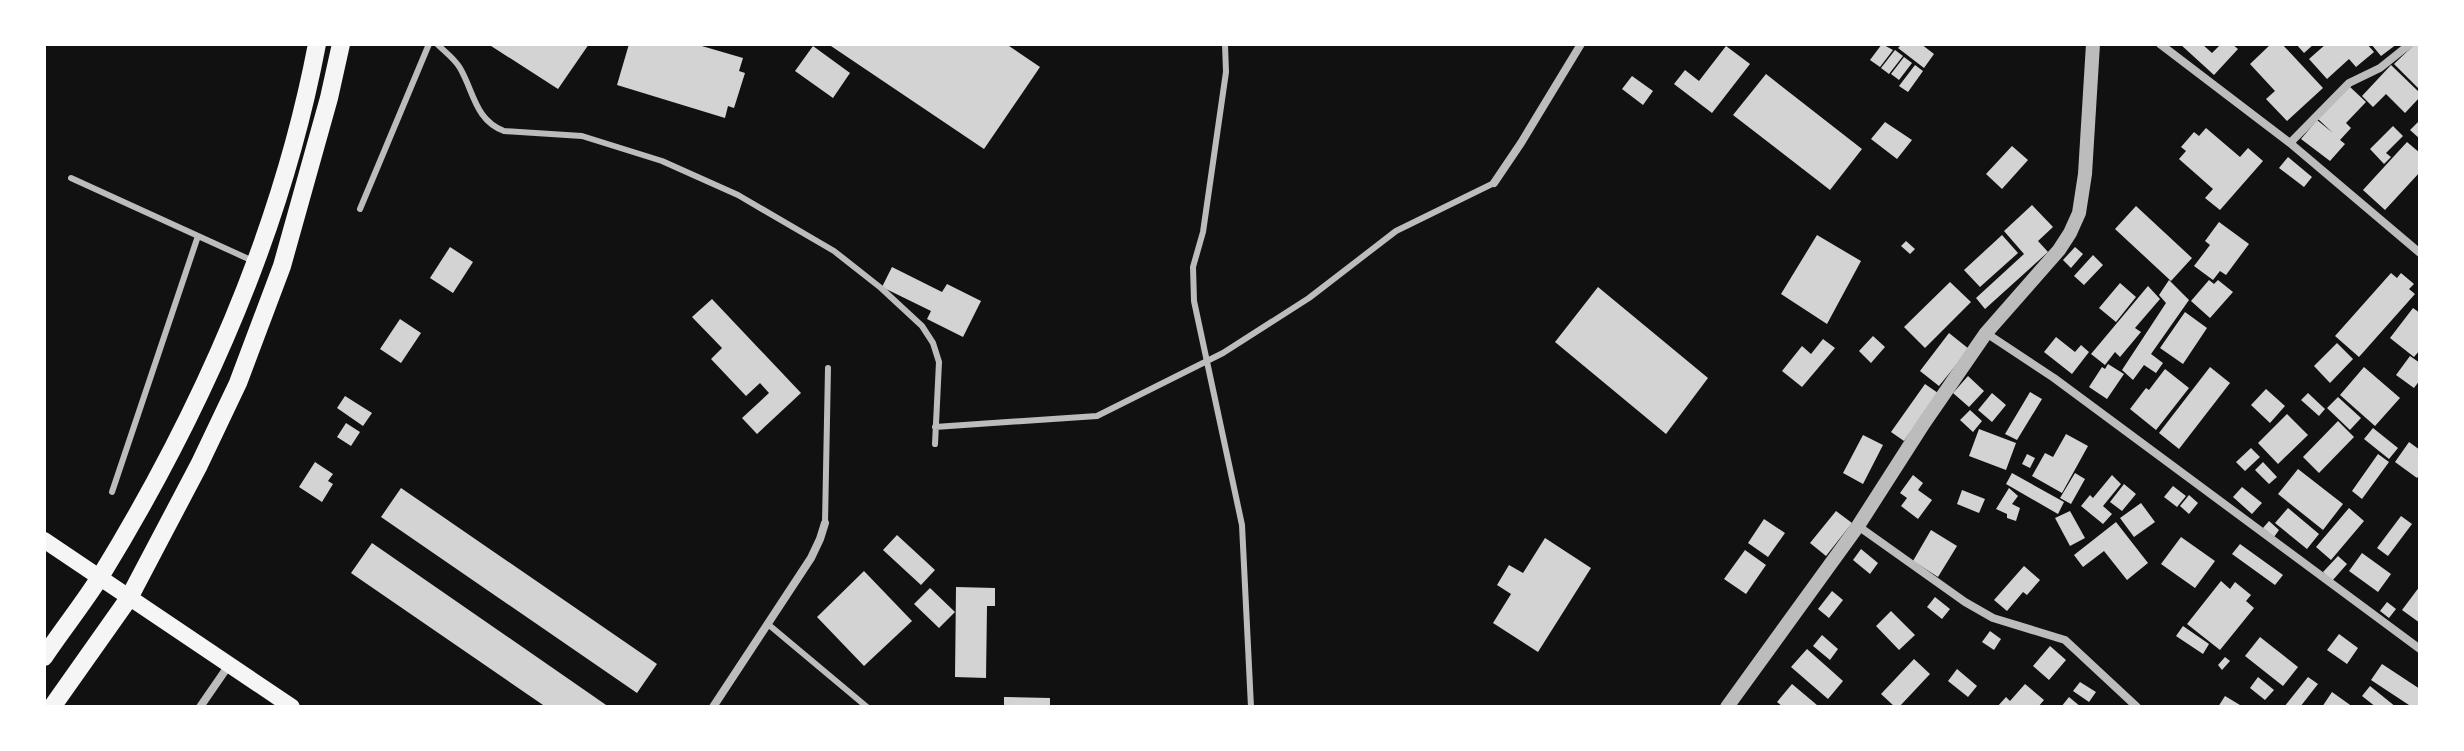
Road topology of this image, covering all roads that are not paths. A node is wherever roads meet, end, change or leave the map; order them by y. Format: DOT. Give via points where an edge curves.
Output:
graph roads {
  1 [pos="317,44"];
  2 [pos="341,44"];
  3 [pos="429,44"];
  4 [pos="437,44"];
  5 [pos="1225,44"];
  6 [pos="1581,44"];
  7 [pos="2093,44"];
  8 [pos="2160,44"];
  9 [pos="2410,44"];
  10 [pos="2290,143"];
  11 [pos="71,178"];
  12 [pos="1494,183"];
  13 [pos="360,209"];
  14 [pos="198,236"];
  15 [pos="2420,253"];
  16 [pos="256,263"];
  17 [pos="1986,333"];
  18 [pos="1207,362"];
  19 [pos="828,368"];
  20 [pos="935,427"];
  21 [pos="935,444"];
  22 [pos="112,492"];
  23 [pos="825,523"];
  24 [pos="1858,526"];
  25 [pos="44,540"];
  26 [pos="99,578"];
  27 [pos="129,598"];
  28 [pos="769,625"];
  29 [pos="2420,649"];
  30 [pos="44,657"];
  31 [pos="229,664"];
  32 [pos="52,707"];
  33 [pos="200,707"];
  34 [pos="292,707"];
  35 [pos="713,707"];
  36 [pos="867,707"];
  37 [pos="1251,707"];
  38 [pos="1727,707"];
  39 [pos="2137,707"];
  1 -- 16 [label="main road" via="306,99"];
  2 -- 27 [label="main road" via="282,266 238,383"];
  3 -- 13 [label="lane"];
  4 -- 20 [label="lane" via="461,70 479,111 493,127 582,136 662,161 738,195 834,251 922,326 933,343 939,362"];
  5 -- 18 [label="lane" via="1224,87 1193,267"];
  6 -- 12 [label="street"];
  7 -- 17 [label="street" via="2079,213 2059,250"];
  8 -- 10 [label="street"];
  9 -- 10 [label="street" via="2380,68 2349,83"];
  10 -- 15 [label="street"];
  11 -- 14 [label="lane"];
  12 -- 18 [label="lane" via="1396,231 1309,298"];
  14 -- 16 [label="lane"];
  14 -- 22 [label="lane"];
  16 -- 26 [label="main road" via="167,460"];
  17 -- 24 [label="street"];
  17 -- 29 [label="street"];
  18 -- 20 [label="lane" via="1097,416"];
  18 -- 37 [label="lane" via="1242,525"];
  19 -- 23 [label="lane"];
  20 -- 21 [label="lane"];
  23 -- 28 [label="street" via="811,558"];
  24 -- 38 [label="street"];
  24 -- 39 [label="street" via="1993,618 2065,640"];
  25 -- 26 [label="main road"];
  26 -- 27 [label="main road"];
  26 -- 30 [label="main road"];
  27 -- 31 [label="main road"];
  27 -- 32 [label="main road"];
  28 -- 35 [label="street"];
  28 -- 36 [label="lane"];
  31 -- 33 [label="street"];
  31 -- 34 [label="main road"];
}
